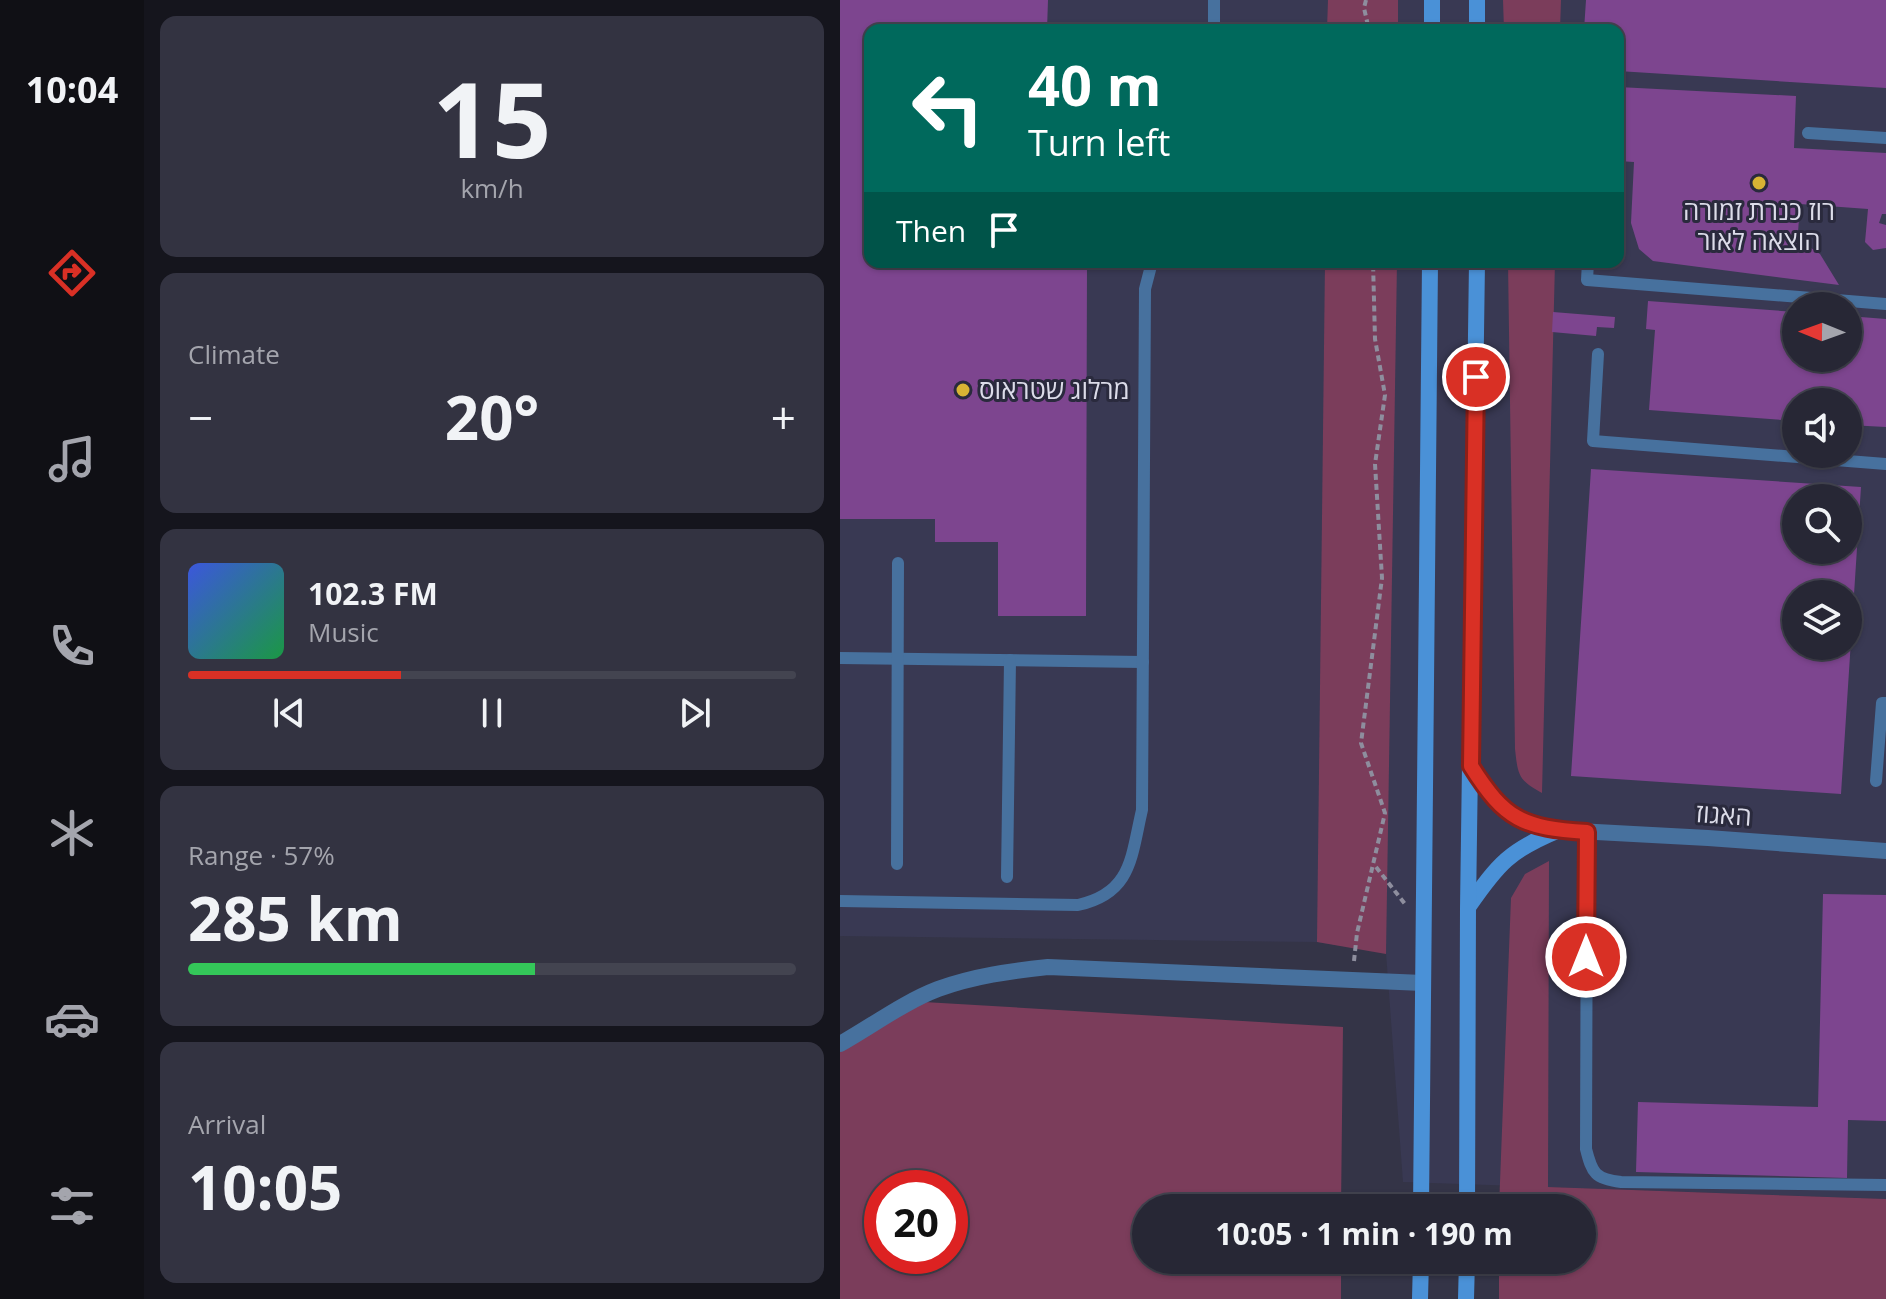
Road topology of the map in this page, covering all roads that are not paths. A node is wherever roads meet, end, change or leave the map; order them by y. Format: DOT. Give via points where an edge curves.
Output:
graph roads {
  1 [pos="1214,0"];
  2 [pos="1432,0"];
  3 [pos="1477,0"];
  4 [pos="1214,24"];
  5 [pos="1432,24"];
  6 [pos="1477,24"];
  7 [pos="1808,133"];
  8 [pos="1886,138"];
  9 [pos="1150,268"];
  10 [pos="1430,268"];
  11 [pos="1477,268"];
  12 [pos="1588,268"];
  13 [pos="1886,304"];
  14 [pos="1598,354"];
  15 [pos="1886,464"];
  16 [pos="898,563"];
  17 [pos="840,658"];
  18 [pos="898,659"];
  19 [pos="1010,660"];
  20 [pos="1143,662"];
  21 [pos="1886,703"];
  22 [pos="1471,766"];
  23 [pos="1876,781"];
  24 [pos="1559,830"];
  25 [pos="1587,832"];
  26 [pos="1886,851"];
  27 [pos="897,864"];
  28 [pos="1007,877"];
  29 [pos="840,901"];
  30 [pos="1468,908"];
  31 [pos="1423,983"];
  32 [pos="840,1044"];
  33 [pos="1886,1185"];
  34 [pos="1421,1194"];
  35 [pos="1467,1194"];
  36 [pos="1421,1274"];
  37 [pos="1467,1274"];
  38 [pos="1420,1299"];
  39 [pos="1466,1299"];
  1 -- 4 [label="lane"];
  2 -- 5 [label="street"];
  3 -- 6 [label="street"];
  7 -- 8 [label="lane"];
  9 -- 20 [label="lane" via="1145,289"];
  10 -- 31 [label="street"];
  11 -- 22 [label="street"];
  12 -- 13 [label="lane" via="1587,280"];
  14 -- 15 [label="lane" via="1593,441"];
  16 -- 18 [label="lane"];
  17 -- 18 [label="lane"];
  18 -- 19 [label="lane"];
  18 -- 27 [label="lane"];
  19 -- 20 [label="lane"];
  19 -- 28 [label="lane"];
  20 -- 29 [label="lane" via="1142,810 1123,878 1109,894 1078,905"];
  21 -- 23 [label="lane"];
  22 -- 24 [label="street" via="1498,805 1536,827"];
  22 -- 30 [label="street"];
  24 -- 25 [label="street, האגוז"];
  24 -- 30 [label="street" via="1520,847 1503,861"];
  25 -- 26 [label="street, האגוז"];
  25 -- 33 [label="lane" via="1586,1149 1591,1168 1603,1180 1621,1182"];
  30 -- 35 [label="street"];
  31 -- 32 [label="street" via="1048,967 964,980 934,991"];
  31 -- 34 [label="street"];
  36 -- 38 [label="street"];
  37 -- 39 [label="street"];
}
